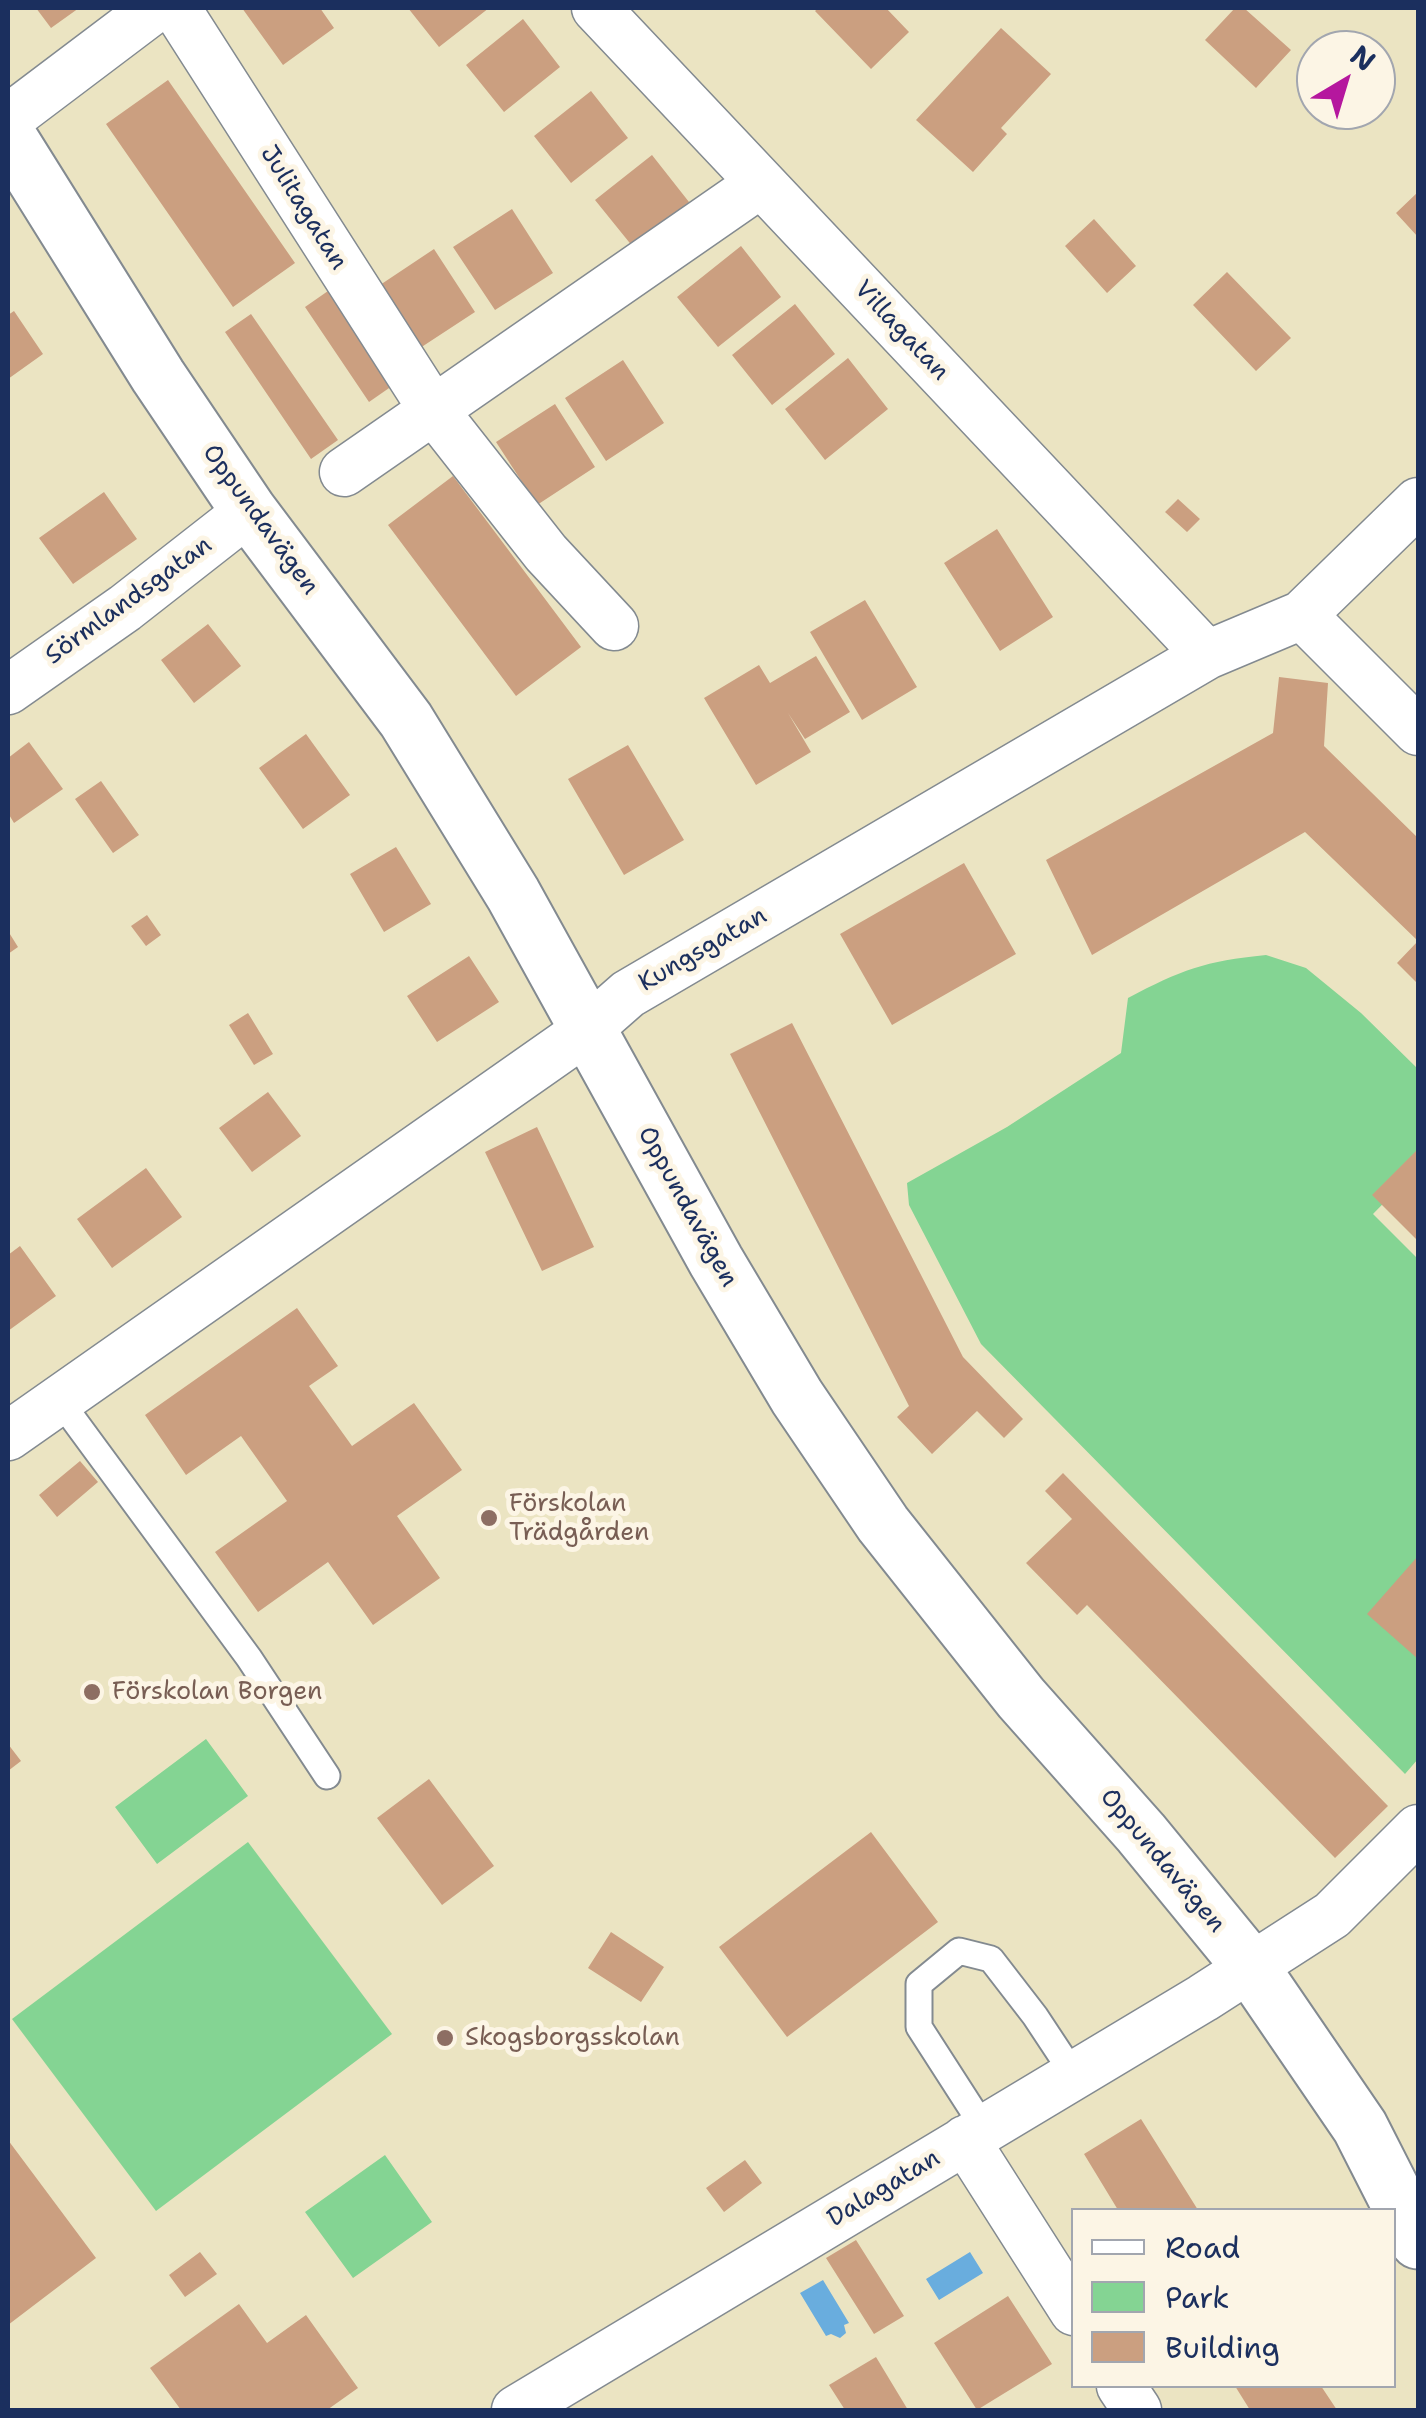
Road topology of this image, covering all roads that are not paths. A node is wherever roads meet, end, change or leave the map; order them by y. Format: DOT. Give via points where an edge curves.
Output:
graph roads {
  1 [pos="155,8"];
  2 [pos="176,8"];
  3 [pos="596,8"];
  4 [pos="8,118"];
  5 [pos="8,136"];
  6 [pos="761,183"];
  7 [pos="432,408"];
  8 [pos="344,472"];
  9 [pos="1418,502"];
  10 [pos="249,511"];
  11 [pos="1302,614"];
  12 [pos="614,626"];
  13 [pos="1206,655"];
  14 [pos="8,690"];
  15 [pos="1418,731"];
  16 [pos="587,1030"];
  17 [pos="60,1401"];
  18 [pos="8,1436"];
  19 [pos="327,1776"];
  20 [pos="1418,1829"];
  21 [pos="1250,1966"];
  22 [pos="1074,2075"];
  23 [pos="974,2134"];
  24 [pos="1418,2241"];
  25 [pos="1071,2306"];
  26 [pos="1122,2388"];
  27 [pos="516,2410"];
  28 [pos="1137,2410"];
  1 -- 4 [label="street"];
  2 -- 7 [label="street, Julitagatan"];
  3 -- 6 [label="street, Villagatan"];
  5 -- 10 [label="main road, Oppundavägen"];
  6 -- 7 [label="street"];
  6 -- 13 [label="street, Villagatan"];
  7 -- 8 [label="street"];
  7 -- 12 [label="street, Julitagatan" via="546,553"];
  9 -- 11 [label="street, Kungsgatan"];
  10 -- 14 [label="street, Sörmlandsgatan"];
  10 -- 16 [label="main road, Oppundavägen" via="406,720"];
  11 -- 13 [label="street, Kungsgatan"];
  11 -- 15 [label="street"];
  13 -- 16 [label="street, Kungsgatan" via="628,994"];
  16 -- 17 [label="street, Kungsgatan"];
  16 -- 21 [label="main road, Oppundavägen" via="796,1396 883,1524 1020,1698"];
  17 -- 18 [label="street, Kungsgatan"];
  17 -- 19 [label="lane"];
  20 -- 21 [label="street, Dalagatan" via="1332,1915"];
  21 -- 22 [label="street, Dalagatan"];
  21 -- 24 [label="main road, Oppundavägen" via="1360,2127"];
  22 -- 23 [label="street, Dalagatan"];
  22 -- 23 [label="lane" via="990,1959 958,1951 919,1984 919,2027"];
  23 -- 25 [label="street"];
  23 -- 27 [label="street, Dalagatan"];
  26 -- 28 [label="street"];
}
